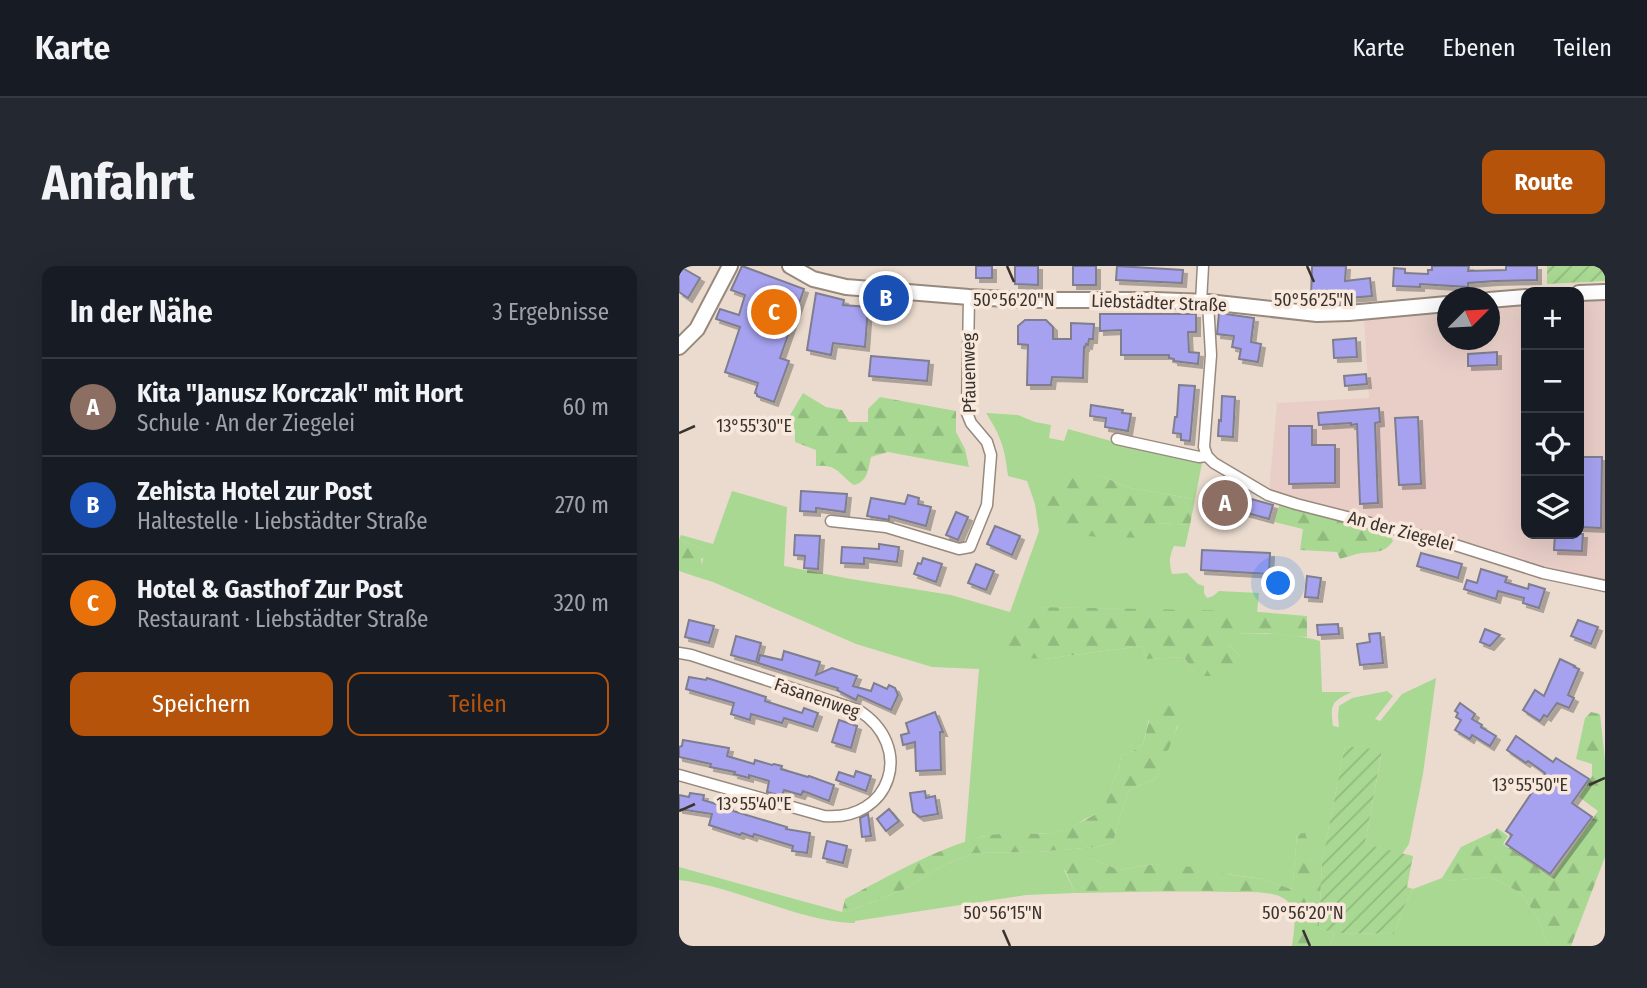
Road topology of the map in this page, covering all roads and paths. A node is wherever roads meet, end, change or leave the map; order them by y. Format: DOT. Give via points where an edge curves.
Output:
graph roads {
  1 [pos="730,266"];
  2 [pos="790,266"];
  3 [pos="1203,266"];
  4 [pos="1605,292"];
  5 [pos="1584,293"];
  6 [pos="969,297"];
  7 [pos="1521,297"];
  8 [pos="1500,299"];
  9 [pos="1204,302"];
  10 [pos="1437,305"];
  11 [pos="679,347"];
  12 [pos="1117,439"];
  13 [pos="1207,456"];
  14 [pos="831,522"];
  15 [pos="1605,586"];
  16 [pos="679,653"];
  17 [pos="679,775"];
  1 -- 11 [label="main road" via="697,329"];
  2 -- 6 [label="main road, Liebstädter Straße" via="813,279 846,287"];
  3 -- 9 [label="street"];
  4 -- 5 [label="main road"];
  6 -- 9 [label="main road, Liebstädter Straße"];
  6 -- 14 [label="street, Pfauenweg" via="967,413 991,455 987,505 970,547 959,550 887,527"];
  7 -- 8 [label="main road"];
  9 -- 10 [label="main road, Liebstädter Straße" via="1317,314"];
  9 -- 13 [label="street" via="1211,355"];
  12 -- 13 [label="street, An der Ziegelei"];
  13 -- 15 [label="street, An der Ziegelei" via="1277,498 1543,573"];
  16 -- 17 [label="street, Fasanenweg" via="858,710 880,729 891,762 886,785 872,803 855,813 831,816"];
}
